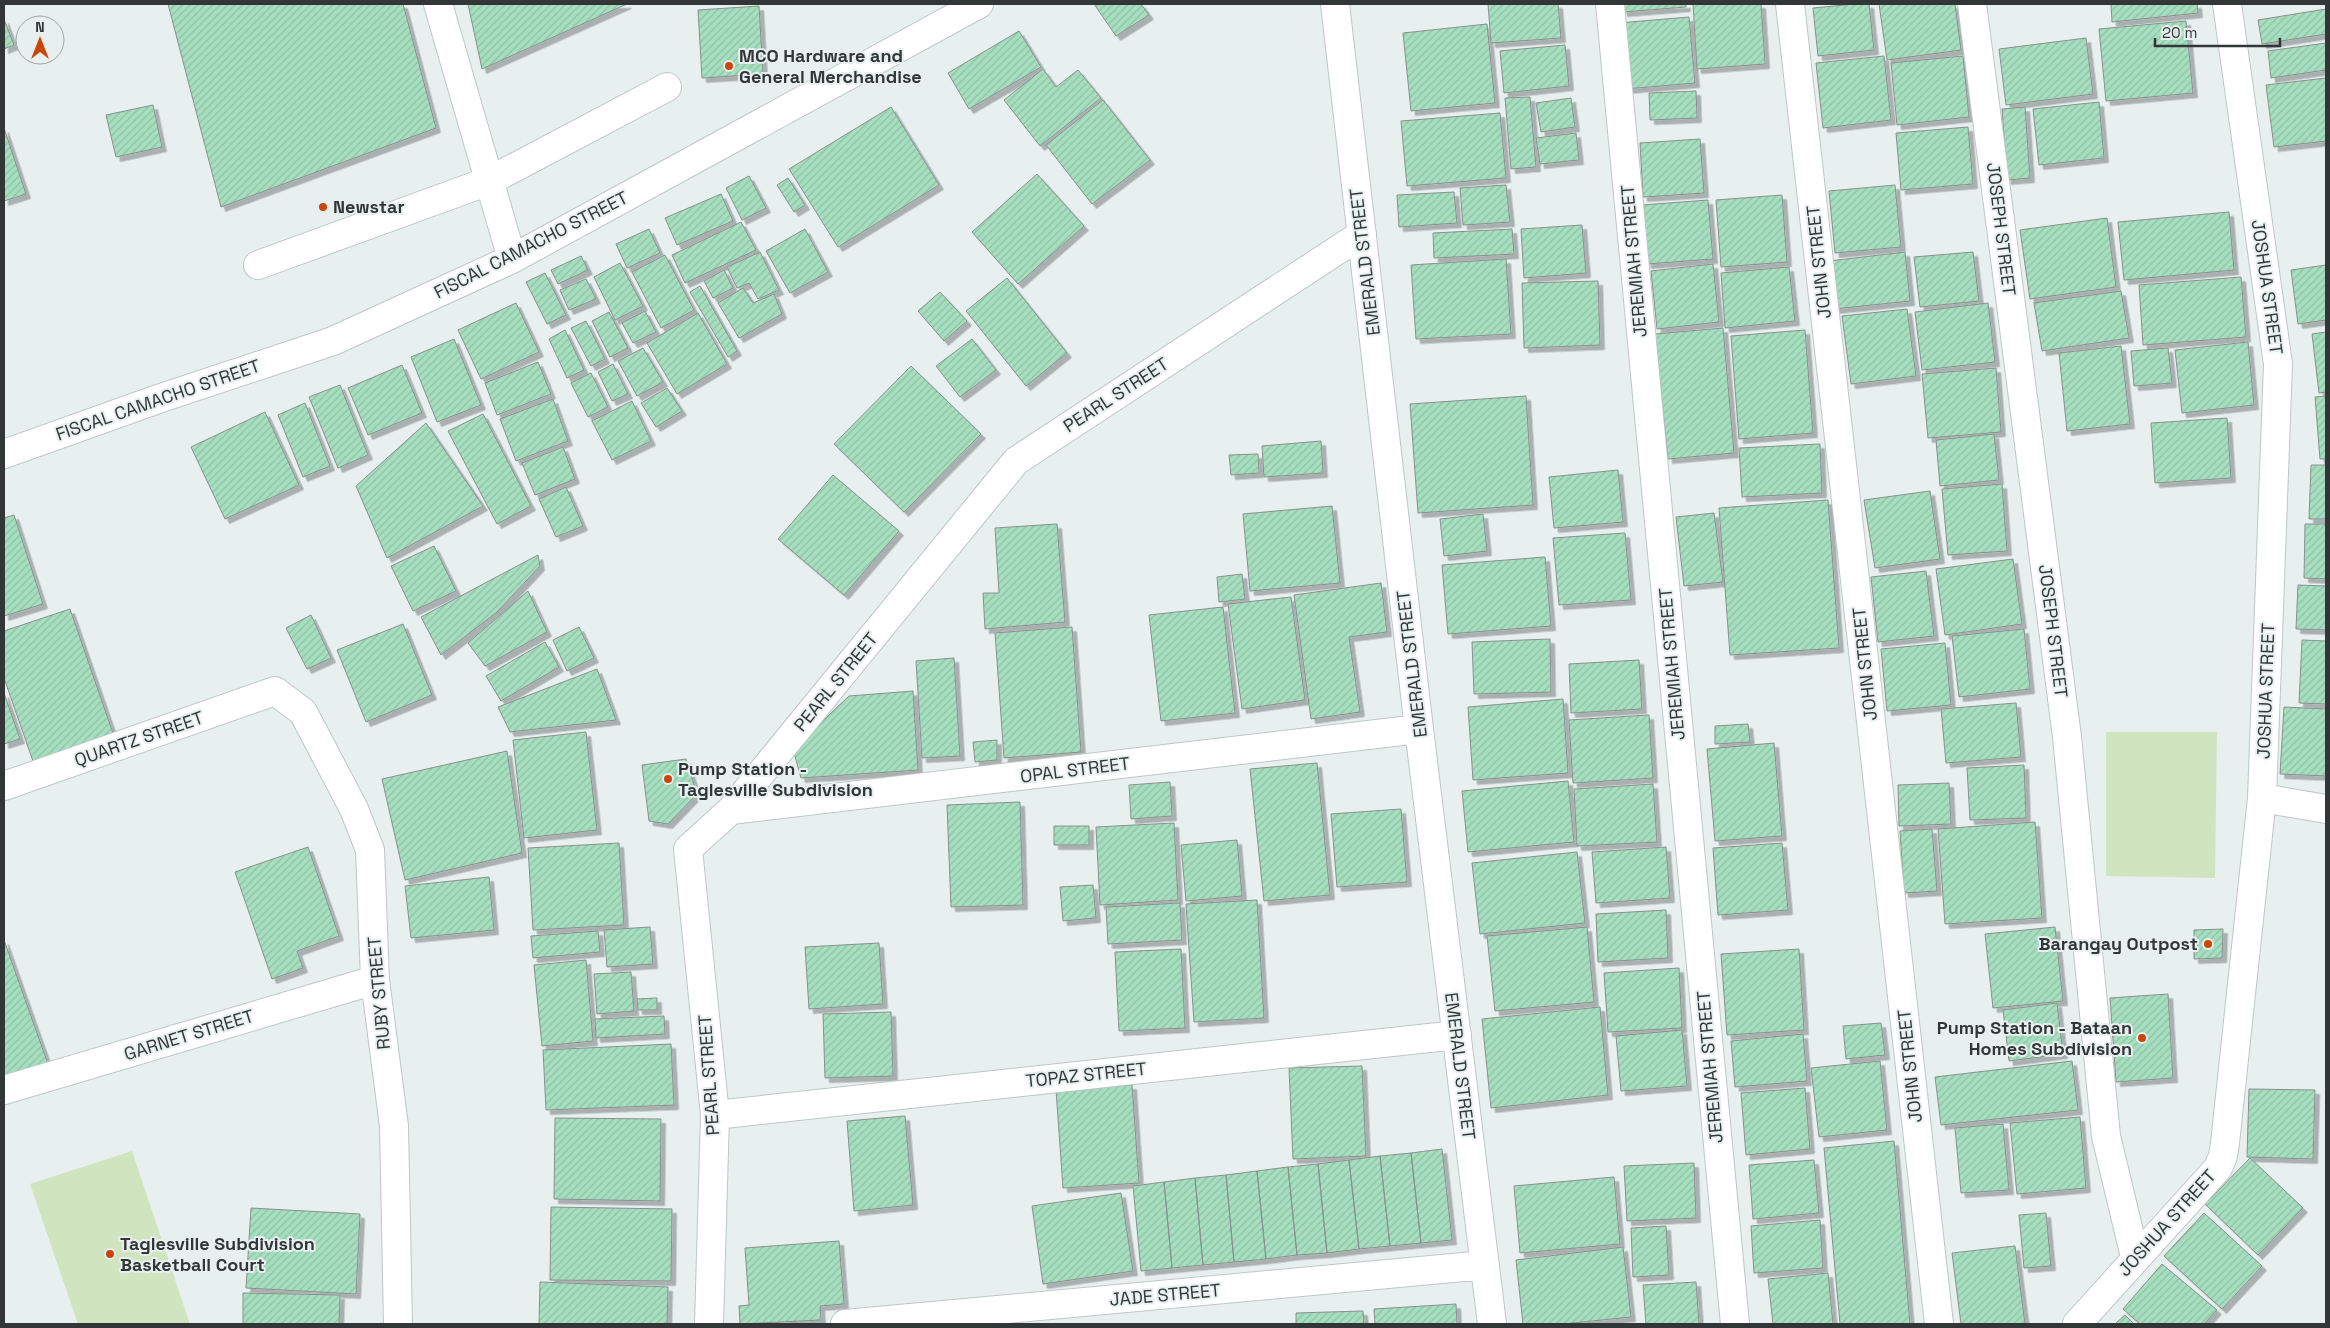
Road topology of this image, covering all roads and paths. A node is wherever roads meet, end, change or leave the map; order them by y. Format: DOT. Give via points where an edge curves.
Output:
graph roads {
  1 [pos="438,4"];
  2 [pos="979,4"];
  3 [pos="1335,4"];
  4 [pos="1610,4"];
  5 [pos="1790,4"];
  6 [pos="1972,4"];
  7 [pos="2227,4"];
  8 [pos="667,87"];
  9 [pos="489,181"];
  10 [pos="1362,234"];
  11 [pos="512,259"];
  12 [pos="258,265"];
  13 [pos="4,454"];
  14 [pos="275,691"];
  15 [pos="1419,729"];
  16 [pos="4,786"];
  17 [pos="2262,798"];
  18 [pos="2326,809"];
  19 [pos="731,810"];
  20 [pos="375,980"];
  21 [pos="1456,1035"];
  22 [pos="4,1090"];
  23 [pos="715,1115"];
  24 [pos="2135,1258"];
  25 [pos="1485,1265"];
  26 [pos="398,1324"];
  27 [pos="709,1324"];
  28 [pos="845,1324"];
  29 [pos="1492,1324"];
  30 [pos="1735,1324"];
  31 [pos="1940,1324"];
  32 [pos="2077,1324"];
  1 -- 9 [label="street"];
  2 -- 11 [label="street, FISCAL CAMACHO STREET"];
  3 -- 10 [label="street, EMERALD STREET"];
  4 -- 30 [label="street, JEREMIAH STREET"];
  5 -- 31 [label="street, JOHN STREET"];
  6 -- 24 [label="street, JOSEPH STREET" via="2067,737 2106,1136"];
  7 -- 17 [label="street, JOSHUA STREET" via="2278,364"];
  8 -- 9 [label="street"];
  9 -- 11 [label="street"];
  9 -- 12 [label="street"];
  10 -- 15 [label="street, EMERALD STREET"];
  10 -- 19 [label="street, PEARL STREET" via="1016,462"];
  11 -- 13 [label="street, FISCAL CAMACHO STREET" via="334,341"];
  14 -- 16 [label="street, QUARTZ STREET"];
  14 -- 20 [label="street, RUBY STREET" via="303,712 354,809 370,850"];
  15 -- 19 [label="street, OPAL STREET"];
  15 -- 21 [label="street, EMERALD STREET"];
  17 -- 18 [label="street"];
  17 -- 24 [label="street, JOSHUA STREET" via="2223,1156 2218,1168"];
  19 -- 23 [label="street, PEARL STREET" via="688,850"];
  20 -- 22 [label="street, GARNET STREET"];
  20 -- 26 [label="street, RUBY STREET" via="394,1126"];
  21 -- 23 [label="street, TOPAZ STREET"];
  21 -- 25 [label="street, EMERALD STREET"];
  23 -- 27 [label="street, PEARL STREET"];
  24 -- 32 [label="street, JOSHUA STREET"];
  25 -- 28 [label="street, JADE STREET"];
  25 -- 29 [label="street, EMERALD STREET"];
}
